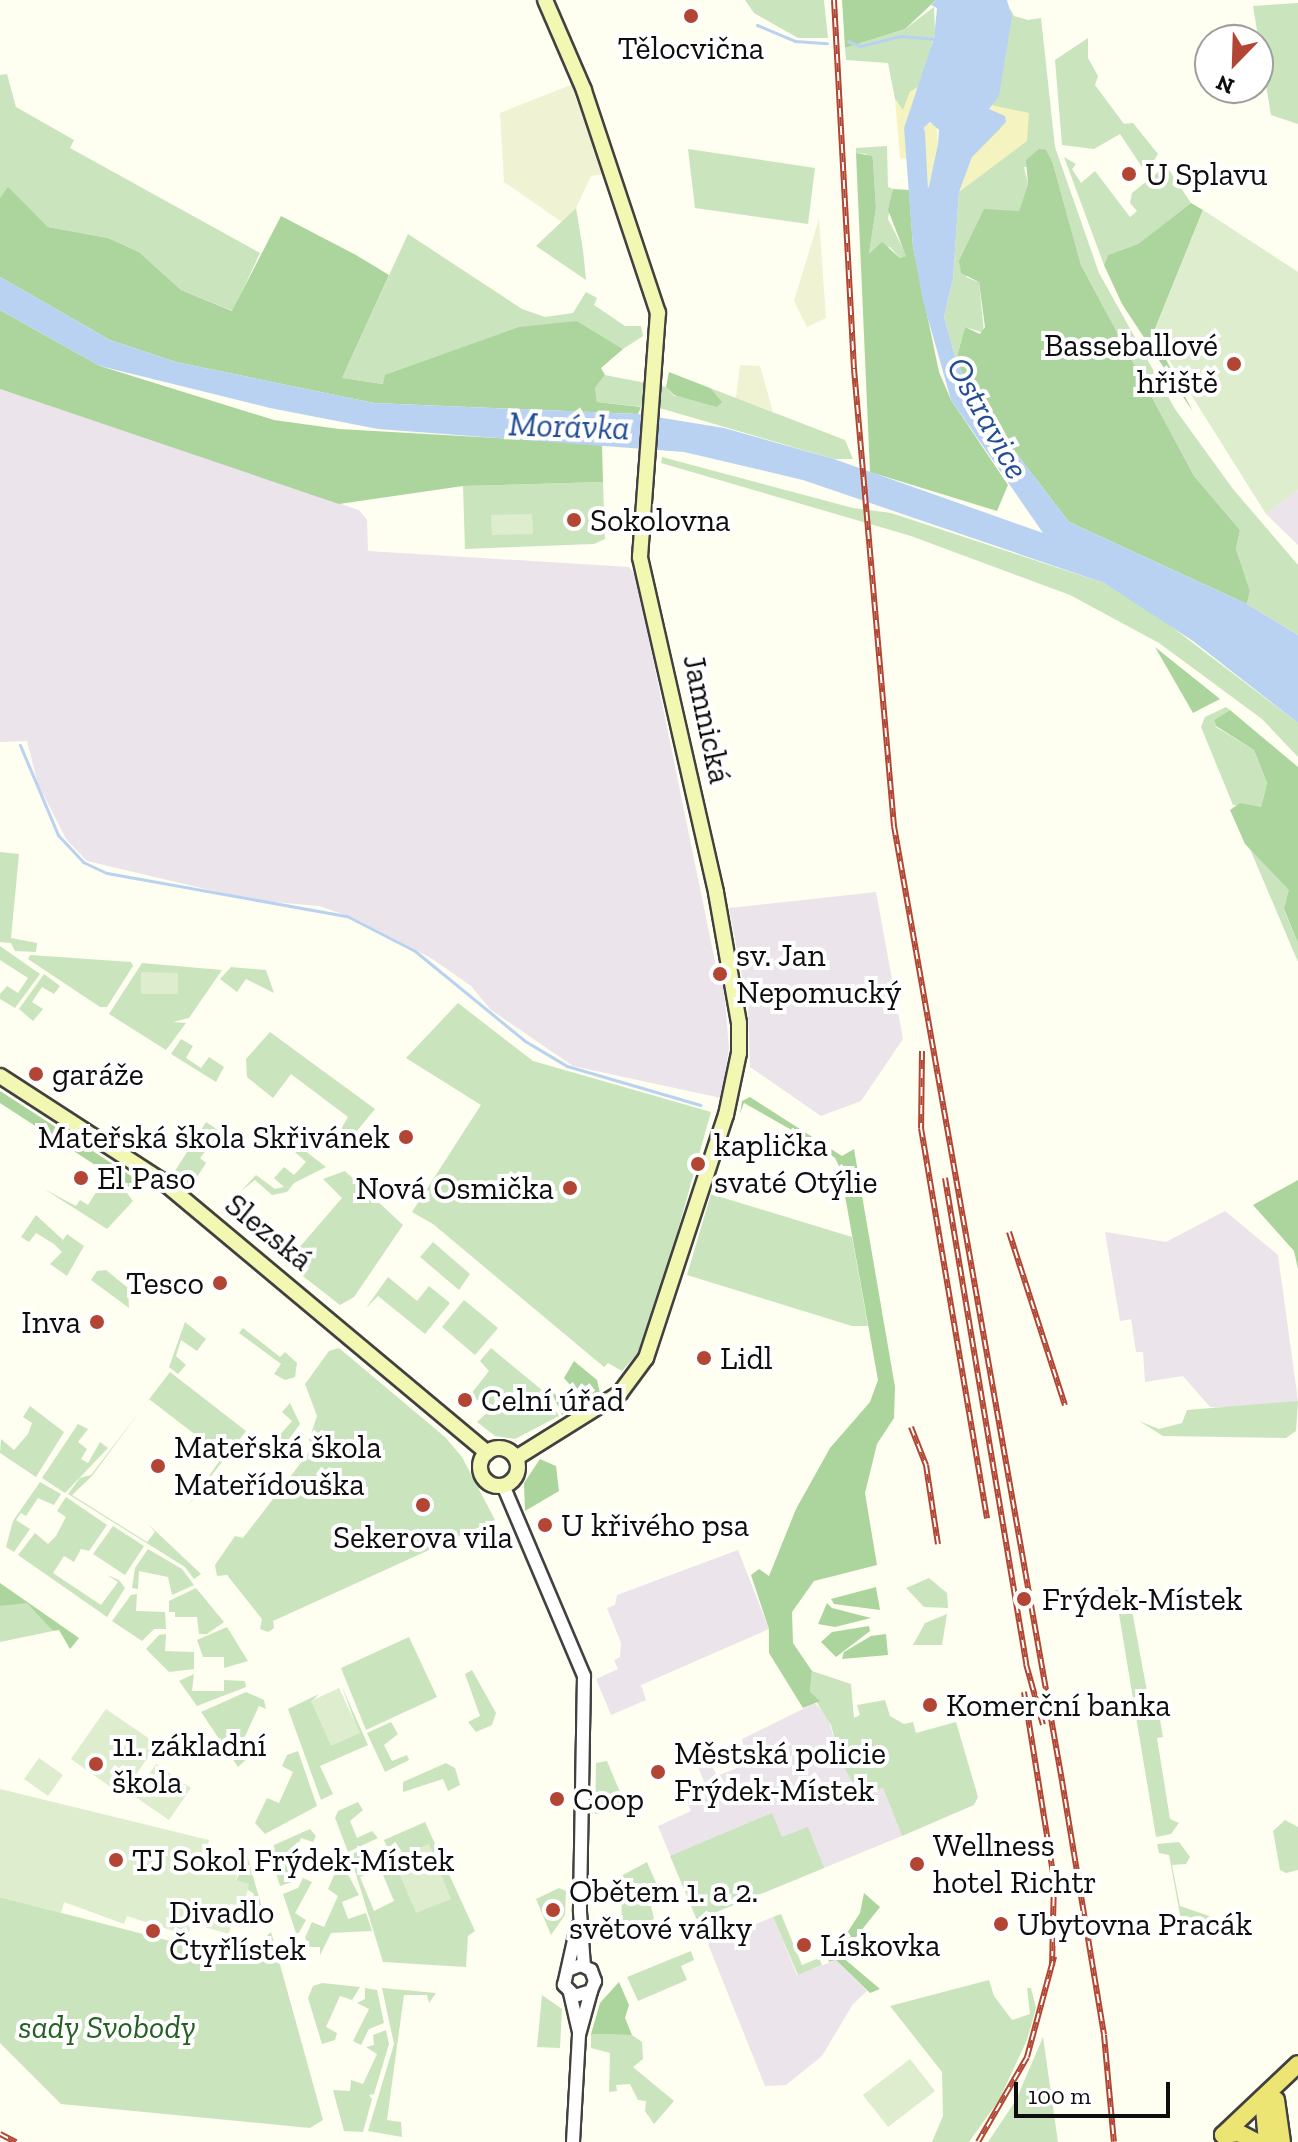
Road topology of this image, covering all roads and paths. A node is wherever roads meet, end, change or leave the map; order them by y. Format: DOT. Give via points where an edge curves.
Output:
graph roads {
  1 [pos="545,0"];
  2 [pos="0,1076"];
  3 [pos="487,1453"];
  4 [pos="516,1458"];
  5 [pos="503,1485"];
  6 [pos="580,1912"];
  7 [pos="584,1966"];
  8 [pos="568,1970"];
  9 [pos="591,1991"];
  10 [pos="570,1993"];
  11 [pos="579,2035"];
  12 [pos="1298,2064"];
  13 [pos="1298,2074"];
  14 [pos="1269,2099"];
  15 [pos="1262,2116"];
  16 [pos="1244,2118"];
  17 [pos="1281,2134"];
  18 [pos="1223,2135"];
  19 [pos="573,2142"];
  20 [pos="1257,2142"];
  21 [pos="1267,2142"];
  1 -- 4 [label="main road, Jamnická" via="584,90 653,293 660,335 642,478 640,557 659,622 739,1023 736,1077 646,1358 620,1393"];
  2 -- 3 [label="main road, Slezská" via="161,1180"];
  3 -- 4 [label="main road" via="503,1449"];
  3 -- 5 [label="main road" via="481,1467 484,1478"];
  4 -- 5 [label="main road" via="516,1475"];
  5 -- 6 [label="street" via="584,1676"];
  6 -- 7 [label="street"];
  6 -- 8 [label="street"];
  7 -- 8 [label="street"];
  7 -- 9 [label="street" via="594,1975"];
  8 -- 10 [label="street" via="564,1979"];
  9 -- 10 [label="street"];
  9 -- 11 [label="street"];
  10 -- 11 [label="street"];
  11 -- 19 [label="street"];
  12 -- 14 [label="main road" via="1278,2078"];
  13 -- 14 [label="main road"];
  14 -- 15 [label="main road"];
  14 -- 16 [label="main road"];
  14 -- 17 [label="main road"];
  15 -- 16 [label="main road"];
  15 -- 17 [label="main road"];
  15 -- 18 [label="main road"];
  15 -- 21 [label="main road"];
  16 -- 18 [label="main road"];
  18 -- 20 [label="main road" via="1239,2133"];
}
